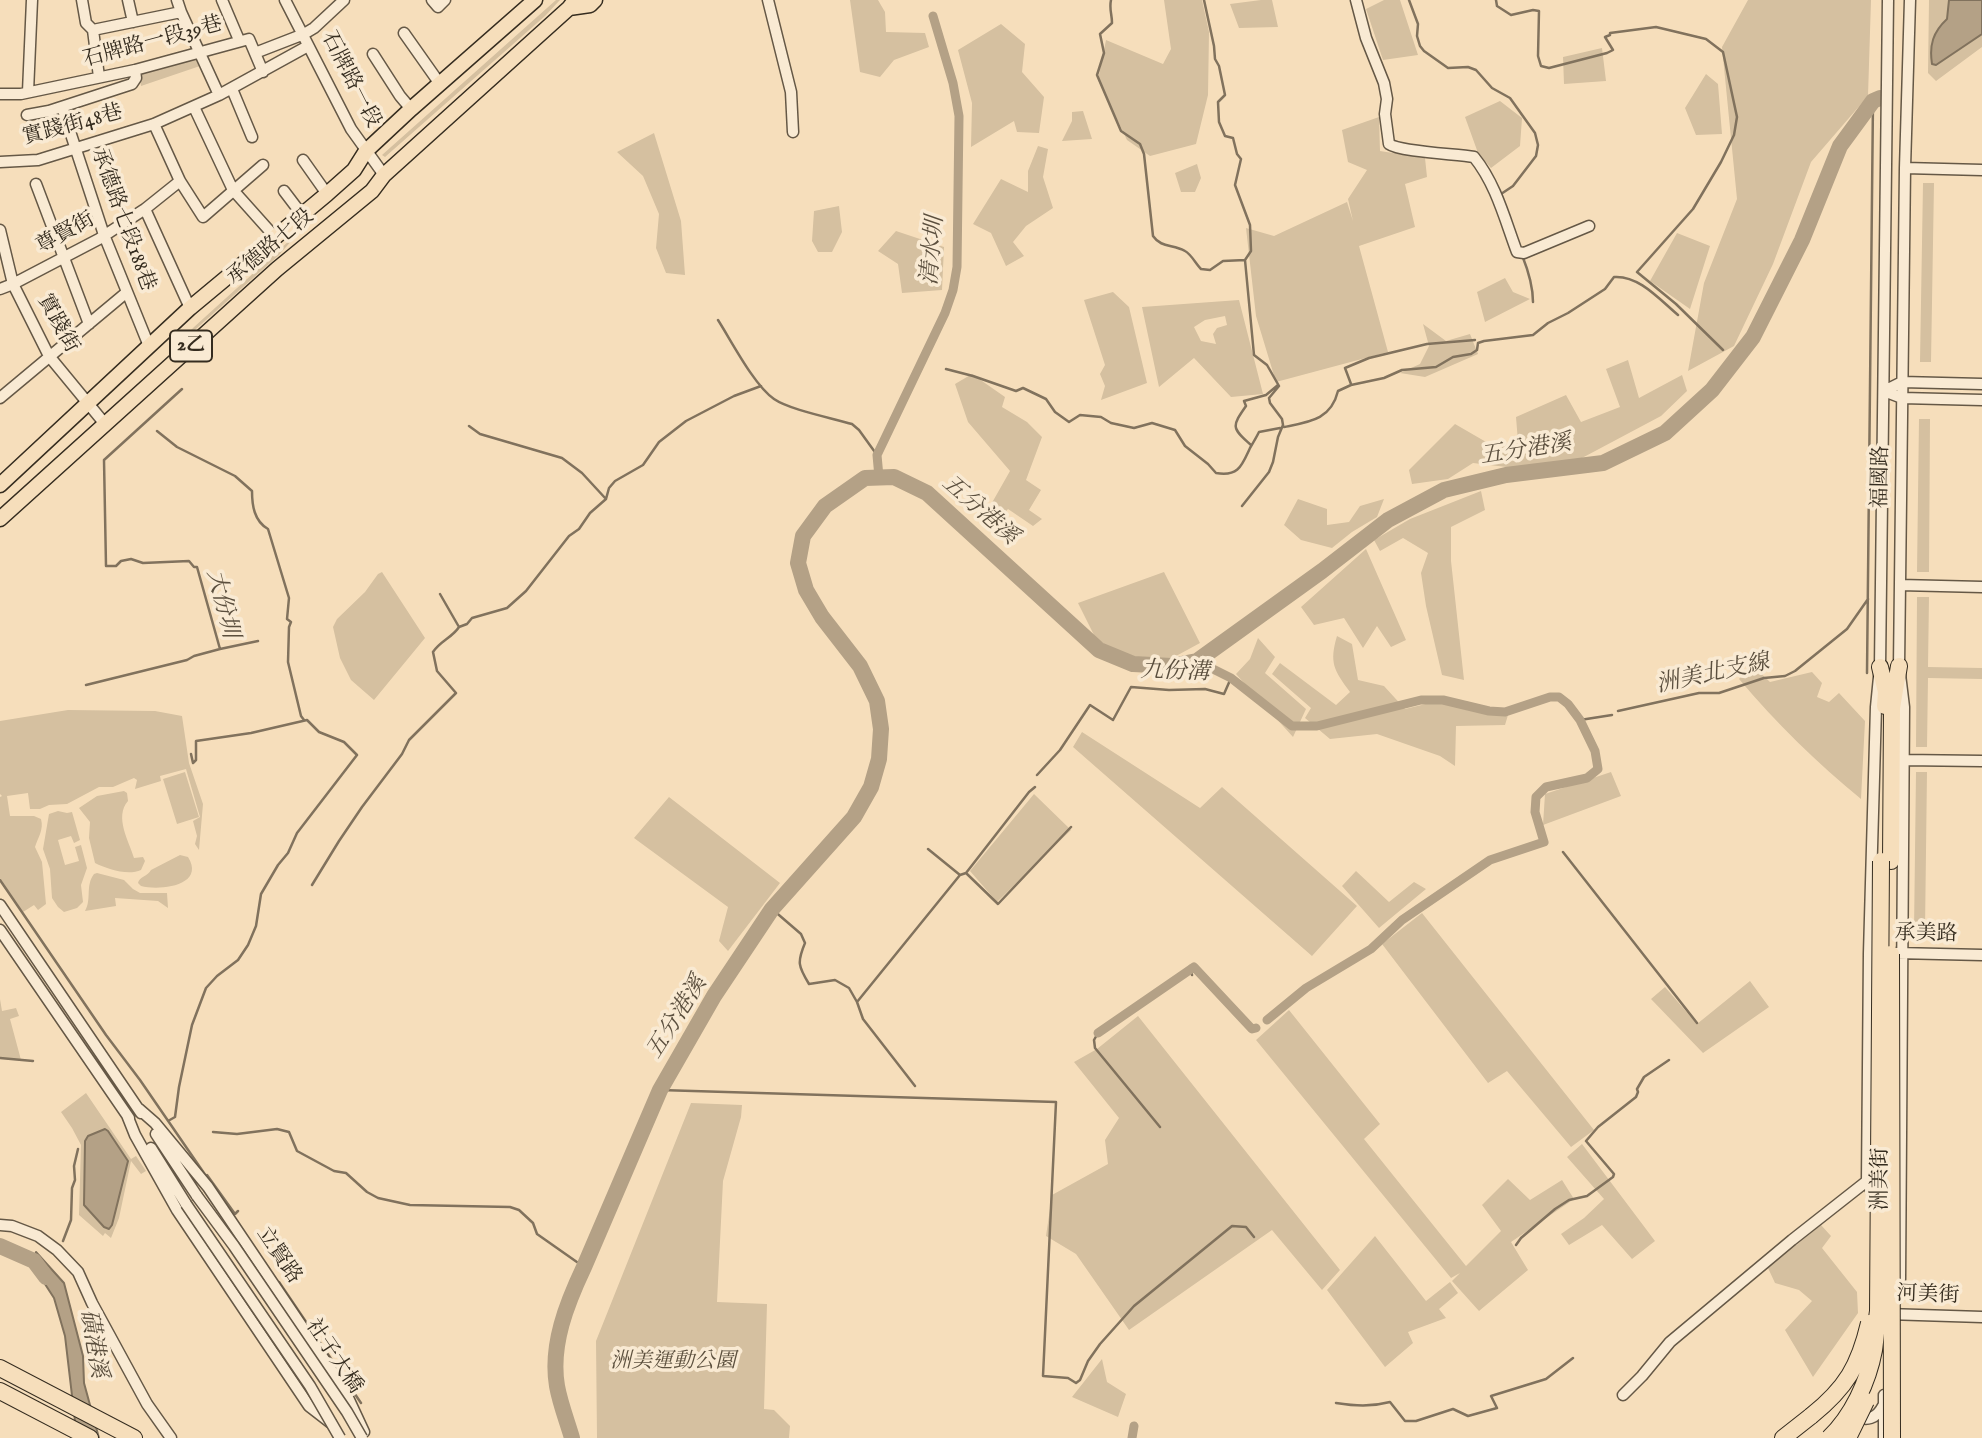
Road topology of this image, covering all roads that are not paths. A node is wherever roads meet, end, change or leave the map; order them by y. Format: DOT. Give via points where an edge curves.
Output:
graph roads {
  1 [pos="32,0"];
  2 [pos="82,0"];
  3 [pos="128,0"];
  4 [pos="177,0"];
  5 [pos="222,0"];
  6 [pos="285,0"];
  7 [pos="344,0"];
  8 [pos="432,0"];
  9 [pos="445,0"];
  10 [pos="535,0"];
  11 [pos="596,0"];
  12 [pos="768,0"];
  13 [pos="1356,0"];
  14 [pos="1888,0"];
  15 [pos="1910,0"];
  16 [pos="572,4"];
  17 [pos="181,12"];
  18 [pos="133,22"];
  19 [pos="93,30"];
  20 [pos="404,33"];
  21 [pos="304,34"];
  22 [pos="239,40"];
  23 [pos="308,46"];
  24 [pos="200,52"];
  25 [pos="255,53"];
  26 [pos="373,54"];
  27 [pos="135,70"];
  28 [pos="263,72"];
  29 [pos="100,77"];
  30 [pos="440,83"];
  31 [pos="232,89"];
  32 [pos="28,92"];
  33 [pos="0,93"];
  34 [pos="219,95"];
  35 [pos="62,107"];
  36 [pos="194,107"];
  37 [pos="411,109"];
  38 [pos="27,115"];
  39 [pos="154,124"];
  40 [pos="793,132"];
  41 [pos="252,137"];
  42 [pos="75,149"];
  43 [pos="366,151"];
  44 [pos="303,160"];
  45 [pos="0,162"];
  46 [pos="263,165"];
  47 [pos="1905,168"];
  48 [pos="1982,170"];
  49 [pos="384,176"];
  50 [pos="180,181"];
  51 [pos="36,184"];
  52 [pos="233,190"];
  53 [pos="284,191"];
  54 [pos="327,194"];
  55 [pos="145,209"];
  56 [pos="303,216"];
  57 [pos="1589,226"];
  58 [pos="0,230"];
  59 [pos="104,235"];
  60 [pos="275,236"];
  61 [pos="64,257"];
  62 [pos="13,284"];
  63 [pos="0,289"];
  64 [pos="127,292"];
  65 [pos="190,308"];
  66 [pos="89,324"];
  67 [pos="149,346"];
  68 [pos="48,356"];
  69 [pos="1902,382"];
  70 [pos="1982,384"];
  71 [pos="1884,391"];
  72 [pos="0,398"];
  73 [pos="1902,398"];
  74 [pos="1982,400"];
  75 [pos="87,403"];
  76 [pos="105,424"];
  77 [pos="0,485"];
  78 [pos="0,519"];
  79 [pos="1900,585"];
  80 [pos="1982,587"];
  81 [pos="1899,666"];
  82 [pos="1880,667"];
  83 [pos="1903,760"];
  84 [pos="1982,761"];
  85 [pos="1886,861"];
  86 [pos="0,905"];
  87 [pos="0,930"];
  88 [pos="1870,953"];
  89 [pos="1902,953"];
  90 [pos="1982,955"];
  91 [pos="85,1029"];
  92 [pos="74,1037"];
  93 [pos="139,1109"];
  94 [pos="127,1115"];
  95 [pos="1867,1181"];
  96 [pos="197,1196"];
  97 [pos="184,1207"];
  98 [pos="0,1224"];
  99 [pos="1884,1290"];
  100 [pos="1874,1313"];
  101 [pos="1891,1314"];
  102 [pos="1982,1317"];
  103 [pos="0,1368"];
  104 [pos="0,1391"];
  105 [pos="1623,1395"];
  106 [pos="1884,1404"];
  107 [pos="1853,1412"];
  108 [pos="356,1417"];
  109 [pos="334,1432"];
  110 [pos="90,1438"];
  111 [pos="134,1438"];
  112 [pos="171,1438"];
  113 [pos="341,1438"];
  114 [pos="366,1438"];
  115 [pos="1783,1438"];
  116 [pos="1829,1438"];
  117 [pos="1848,1438"];
  118 [pos="1859,1438"];
  119 [pos="1884,1438"];
  120 [pos="1892,1438"];
  1 -- 32 [label="street"];
  2 -- 19 [label="street" via="86,23"];
  3 -- 18 [label="street"];
  4 -- 17 [label="street"];
  5 -- 22 [label="street"];
  6 -- 21 [label="street, 石牌路一段"];
  7 -- 21 [label="street"];
  8 -- 9 [label="street" via="438,7"];
  10 -- 30 [label="main road, 承德路七段 / 2乙"];
  11 -- 16 [label="main road, 2乙" via="590,5"];
  12 -- 40 [label="street" via="791,92"];
  13 -- 57 [label="street" via="1384,83 1389,144 1474,157 1485,170 1517,252"];
  14 -- 71 [label="street, 福國路"];
  15 -- 47 [label="street, 福國路"];
  16 -- 49 [label="main road, 承德路七段 / 2乙"];
  17 -- 18 [label="street"];
  17 -- 24 [label="street"];
  18 -- 19 [label="street"];
  19 -- 29 [label="street"];
  20 -- 30 [label="street"];
  21 -- 23 [label="street, 石牌路一段"];
  21 -- 25 [label="street"];
  22 -- 24 [label="street, 石牌路一段39巷"];
  22 -- 25 [label="street, 石牌路一段39巷" via="249,38"];
  23 -- 28 [label="street, 實踐街48巷"];
  23 -- 43 [label="street, 石牌路一段"];
  24 -- 27 [label="street, 石牌路一段39巷"];
  24 -- 34 [label="street"];
  25 -- 28 [label="street"];
  26 -- 37 [label="street"];
  27 -- 29 [label="street, 石牌路一段39巷"];
  27 -- 35 [label="street" via="132,84"];
  28 -- 31 [label="street, 實踐街48巷"];
  29 -- 32 [label="street, 石牌路一段39巷"];
  30 -- 37 [label="main road, 承德路七段 / 2乙"];
  31 -- 34 [label="street, 實踐街48巷"];
  31 -- 41 [label="street"];
  32 -- 33 [label="street, 石牌路一段39巷"];
  34 -- 36 [label="street, 實踐街48巷"];
  35 -- 38 [label="street"];
  35 -- 42 [label="street, 承德路七段188巷"];
  36 -- 39 [label="street, 實踐街48巷"];
  36 -- 52 [label="street"];
  37 -- 43 [label="main road, 承德路七段 / 2乙"];
  39 -- 42 [label="street, 實踐街48巷"];
  39 -- 50 [label="street"];
  42 -- 45 [label="street, 實踐街48巷" via="38,160"];
  42 -- 59 [label="street, 承德路七段188巷"];
  43 -- 49 [label="street, 石牌路一段"];
  43 -- 54 [label="main road, 承德路七段 / 2乙" via="355,170"];
  44 -- 54 [label="street"];
  46 -- 52 [label="street"];
  47 -- 48 [label="street"];
  47 -- 69 [label="street, 福國路"];
  49 -- 76 [label="main road, 承德路七段 / 2乙"];
  50 -- 52 [label="street" via="204,217"];
  50 -- 55 [label="street, 尊賢街"];
  51 -- 61 [label="street"];
  52 -- 60 [label="street"];
  53 -- 56 [label="street"];
  54 -- 56 [label="main road, 承德路七段 / 2乙"];
  55 -- 59 [label="street, 尊賢街"];
  55 -- 65 [label="street"];
  56 -- 60 [label="main road, 承德路七段 / 2乙"];
  58 -- 62 [label="street, 實踐街"];
  59 -- 61 [label="street, 尊賢街"];
  59 -- 64 [label="street, 承德路七段188巷"];
  60 -- 65 [label="main road, 承德路七段 / 2乙"];
  61 -- 62 [label="street, 尊賢街"];
  61 -- 66 [label="street"];
  62 -- 63 [label="street, 尊賢街"];
  62 -- 68 [label="street, 實踐街"];
  64 -- 66 [label="street"];
  64 -- 67 [label="street, 承德路七段188巷"];
  65 -- 67 [label="main road, 承德路七段 / 2乙"];
  66 -- 68 [label="street"];
  67 -- 75 [label="main road, 承德路七段 / 2乙"];
  68 -- 72 [label="street"];
  68 -- 75 [label="street, 實踐街"];
  69 -- 70 [label="street"];
  69 -- 71 [label="street"];
  69 -- 73 [label="street, 福國路"];
  71 -- 73 [label="street"];
  71 -- 82 [label="street, 福國路"];
  73 -- 74 [label="street"];
  73 -- 79 [label="street, 福國路"];
  75 -- 76 [label="street, 實踐街"];
  75 -- 77 [label="main road, 承德路七段 / 2乙"];
  76 -- 78 [label="main road, 承德路七段 / 2乙"];
  79 -- 80 [label="street"];
  79 -- 81 [label="street, 福國路"];
  81 -- 83 [label="street, 福國路"];
  81 -- 85 [label="highway" via="1892,708"];
  82 -- 85 [label="highway" via="1886,692"];
  82 -- 88 [label="street, 福國路"];
  83 -- 84 [label="street"];
  83 -- 89 [label="street, 福國路"];
  85 -- 99 [label="highway, bridge"];
  86 -- 91 [label="street, 立賢路"];
  87 -- 92 [label="street"];
  88 -- 89 [label="street, 承美路"];
  88 -- 95 [label="street, 洲美街"];
  89 -- 90 [label="street, 承美路"];
  89 -- 101 [label="street, 洲美街" via="1900,1279"];
  91 -- 92 [label="street"];
  91 -- 93 [label="street, 立賢路"];
  92 -- 94 [label="street"];
  93 -- 96 [label="street, 立賢路"];
  93 -- 108 [label="street, 立賢路" via="208,1187 344,1389"];
  94 -- 97 [label="street"];
  94 -- 109 [label="street" via="177,1210 309,1406"];
  95 -- 100 [label="street, 洲美街" via="1884,1241"];
  95 -- 105 [label="street, 洲美街" via="1670,1342"];
  96 -- 114 [label="street, 社子大橋, bridge"];
  97 -- 109 [label="street"];
  97 -- 113 [label="street, 社子大橋, bridge"];
  98 -- 112 [label="street" via="38,1236 78,1272 147,1404"];
  99 -- 115 [label="highway, bridge" via="1842,1388"];
  99 -- 116 [label="highway, bridge" via="1867,1374 1846,1418"];
  99 -- 117 [label="highway, bridge" via="1883,1348 1868,1397"];
  99 -- 120 [label="highway, bridge" via="1894,1346"];
  100 -- 101 [label="street, 河美街"];
  100 -- 107 [label="street, 洲美街" via="1849,1370"];
  101 -- 102 [label="street, 河美街"];
  101 -- 106 [label="street, 洲美街" via="1885,1337"];
  103 -- 111 [label="highway"];
  104 -- 110 [label="highway"];
  106 -- 107 [label="street" via="1870,1419"];
  106 -- 119 [label="street, 洲美街"];
  107 -- 118 [label="street, 洲美街"];
  108 -- 109 [label="street"];
  108 -- 114 [label="street, 立賢路"];
  109 -- 113 [label="street"];
}
